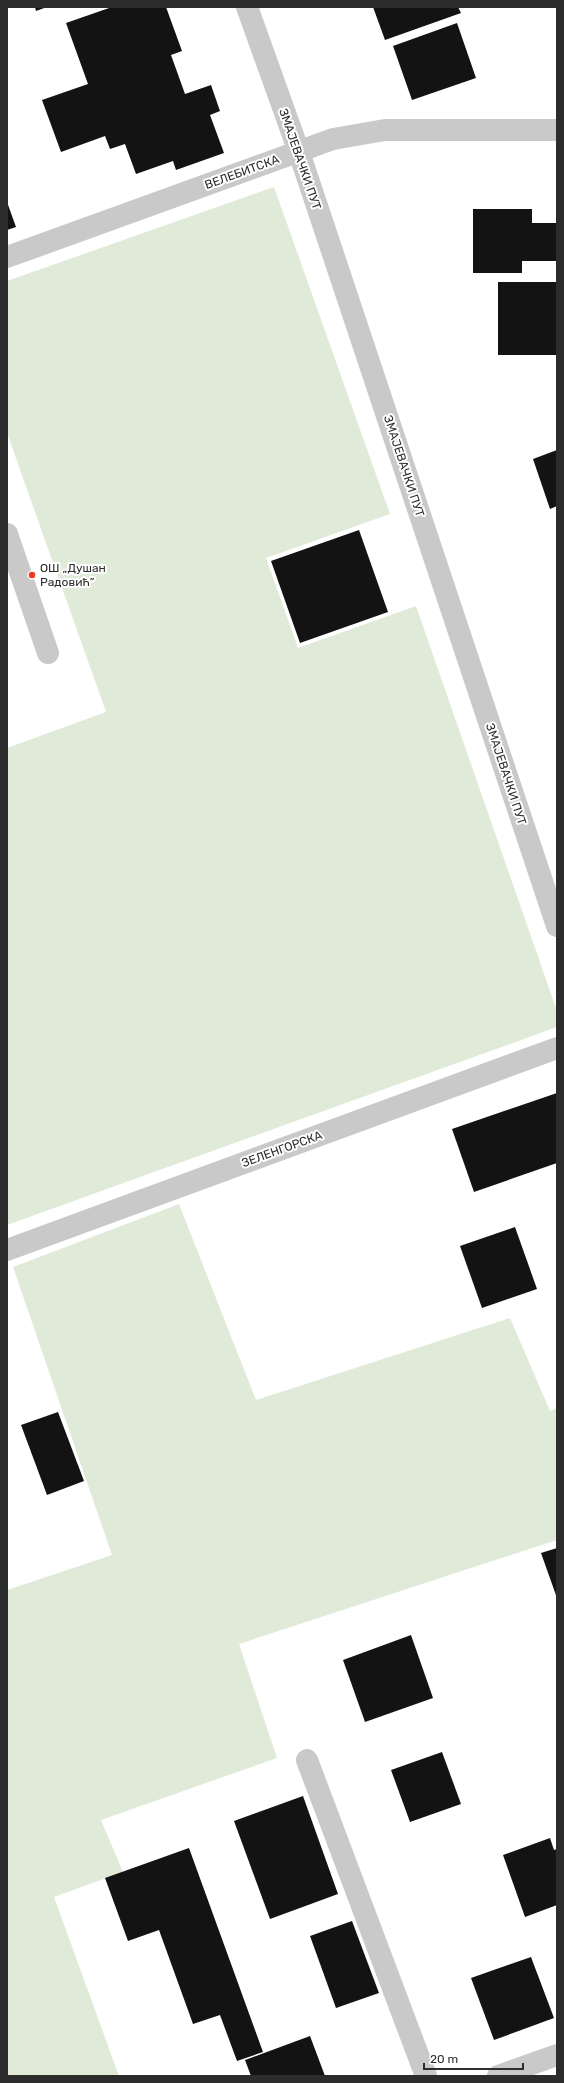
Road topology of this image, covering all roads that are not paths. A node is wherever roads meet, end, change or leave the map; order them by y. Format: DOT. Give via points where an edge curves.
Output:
graph roads {
  1 [pos="247,7"];
  2 [pos="557,130"];
  3 [pos="299,152"];
  4 [pos="7,257"];
  5 [pos="7,534"];
  6 [pos="48,653"];
  7 [pos="557,926"];
  8 [pos="557,1048"];
  9 [pos="7,1250"];
  10 [pos="307,1760"];
  11 [pos="557,2055"];
  12 [pos="426,2076"];
  13 [pos="498,2076"];
  1 -- 3 [label="street, ЗМАЈЕВАЧКИ ПУТ"];
  2 -- 3 [label="street, ВЕЛЕБИТСКА" via="385,130 333,139"];
  3 -- 4 [label="street, ВЕЛЕБИТСКА"];
  3 -- 7 [label="street, ЗМАЈЕВАЧКИ ПУТ"];
  5 -- 6 [label="street"];
  8 -- 9 [label="street, ЗЕЛЕНГОРСКА"];
  10 -- 12 [label="street"];
  11 -- 13 [label="street"];
}
